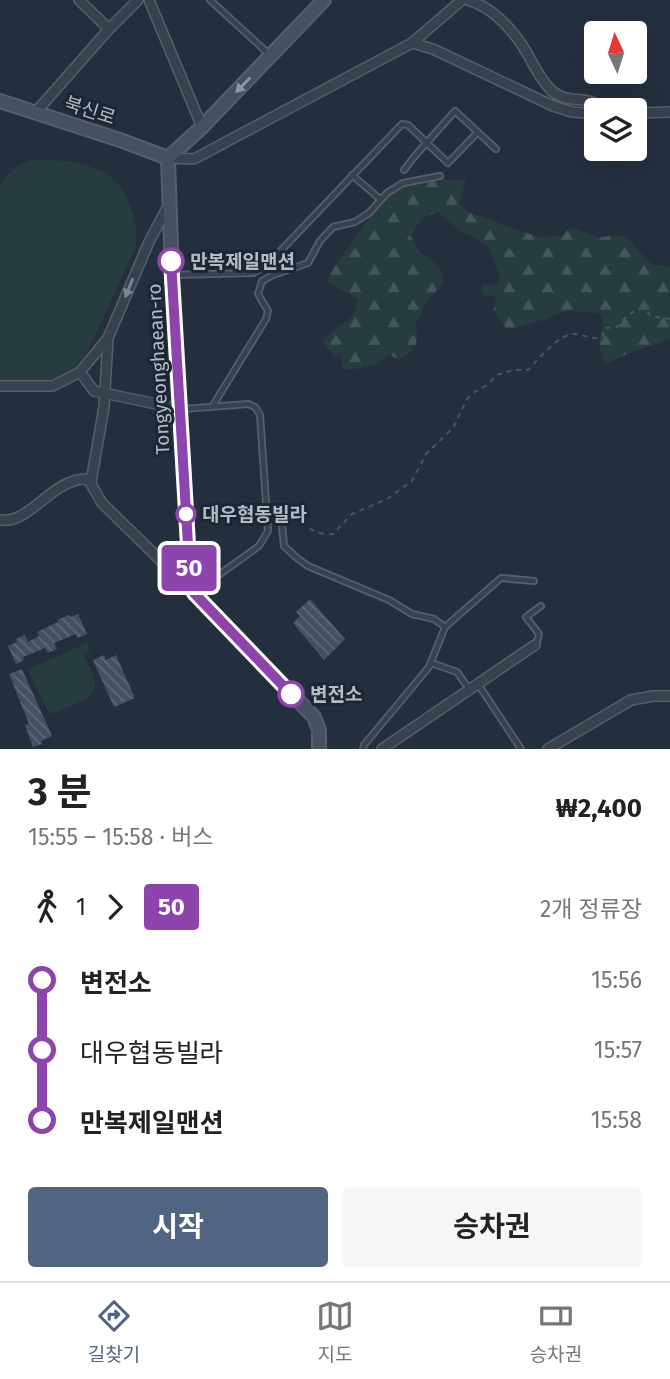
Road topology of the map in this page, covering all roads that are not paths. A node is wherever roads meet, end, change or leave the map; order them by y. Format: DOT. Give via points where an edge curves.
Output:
graph roads {
  1 [pos="79,0"];
  2 [pos="138,0"];
  3 [pos="149,0"];
  4 [pos="210,0"];
  5 [pos="324,0"];
  6 [pos="462,0"];
  7 [pos="468,0"];
  8 [pos="109,29"];
  9 [pos="412,43"];
  10 [pos="271,55"];
  11 [pos="0,101"];
  12 [pos="584,102"];
  13 [pos="670,112"];
  14 [pos="35,113"];
  15 [pos="584,113"];
  16 [pos="647,113"];
  17 [pos="202,127"];
  18 [pos="478,132"];
  19 [pos="427,143"];
  20 [pos="496,149"];
  21 [pos="168,158"];
  22 [pos="404,170"];
  23 [pos="352,175"];
  24 [pos="440,176"];
  25 [pos="380,199"];
  26 [pos="169,205"];
  27 [pos="172,275"];
  28 [pos="108,338"];
  29 [pos="80,372"];
  30 [pos="0,386"];
  31 [pos="105,393"];
  32 [pos="212,407"];
  33 [pos="180,409"];
  34 [pos="91,482"];
  35 [pos="281,514"];
  36 [pos="0,520"];
  37 [pos="534,581"];
  38 [pos="194,593"];
  39 [pos="541,607"];
  40 [pos="445,627"];
  41 [pos="535,645"];
  42 [pos="431,663"];
  43 [pos="474,687"];
  44 [pos="670,696"];
  45 [pos="319,749"];
  46 [pos="363,749"];
  47 [pos="382,749"];
  48 [pos="521,749"];
  49 [pos="548,749"];
  1 -- 8 [label="street"];
  2 -- 8 [label="street"];
  3 -- 17 [label="street"];
  4 -- 10 [label="lane"];
  5 -- 10 [label="street"];
  6 -- 9 [label="street"];
  7 -- 12 [label="street" via="491,11 508,27 553,92"];
  8 -- 14 [label="street"];
  9 -- 15 [label="street" via="552,106"];
  9 -- 21 [label="street" via="194,159"];
  10 -- 17 [label="street, one-way"];
  11 -- 14 [label="street, 북신로"];
  13 -- 16 [label="street"];
  14 -- 21 [label="street, 북신로"];
  17 -- 21 [label="street"];
  18 -- 19 [label="lane" via="448,163"];
  18 -- 19 [label="lane" via="455,111"];
  18 -- 20 [label="lane"];
  19 -- 22 [label="lane"];
  19 -- 23 [label="lane" via="402,124"];
  21 -- 26 [label="street, Tongyeonghaean-ro"];
  23 -- 25 [label="lane"];
  23 -- 27 [label="lane" via="266,266 253,273"];
  24 -- 25 [label="lane" via="403,183"];
  25 -- 32 [label="lane" via="355,222 333,227 309,263 262,281 258,294 268,312 266,318"];
  26 -- 27 [label="street, Tongyeonghaean-ro"];
  26 -- 28 [label="street, one-way"];
  27 -- 33 [label="street, Tongyeonghaean-ro"];
  28 -- 29 [label="street"];
  28 -- 31 [label="street"];
  29 -- 30 [label="street" via="53,386"];
  29 -- 31 [label="street" via="94,391"];
  31 -- 33 [label="street"];
  31 -- 34 [label="street"];
  32 -- 33 [label="lane"];
  32 -- 38 [label="lane" via="248,404 260,415 268,531 259,546"];
  33 -- 38 [label="street, Tongyeonghaean-ro"];
  34 -- 36 [label="street" via="78,479 63,485 15,520"];
  34 -- 38 [label="street" via="102,503"];
  35 -- 40 [label="lane" via="284,545 308,566"];
  37 -- 40 [label="lane" via="501,578"];
  38 -- 45 [label="street" via="314,717"];
  39 -- 41 [label="lane" via="526,617 539,634"];
  40 -- 42 [label="lane"];
  41 -- 43 [label="street"];
  42 -- 43 [label="lane" via="457,672"];
  42 -- 46 [label="lane"];
  43 -- 47 [label="street"];
  43 -- 48 [label="lane"];
  44 -- 49 [label="street" via="632,700"];
}
